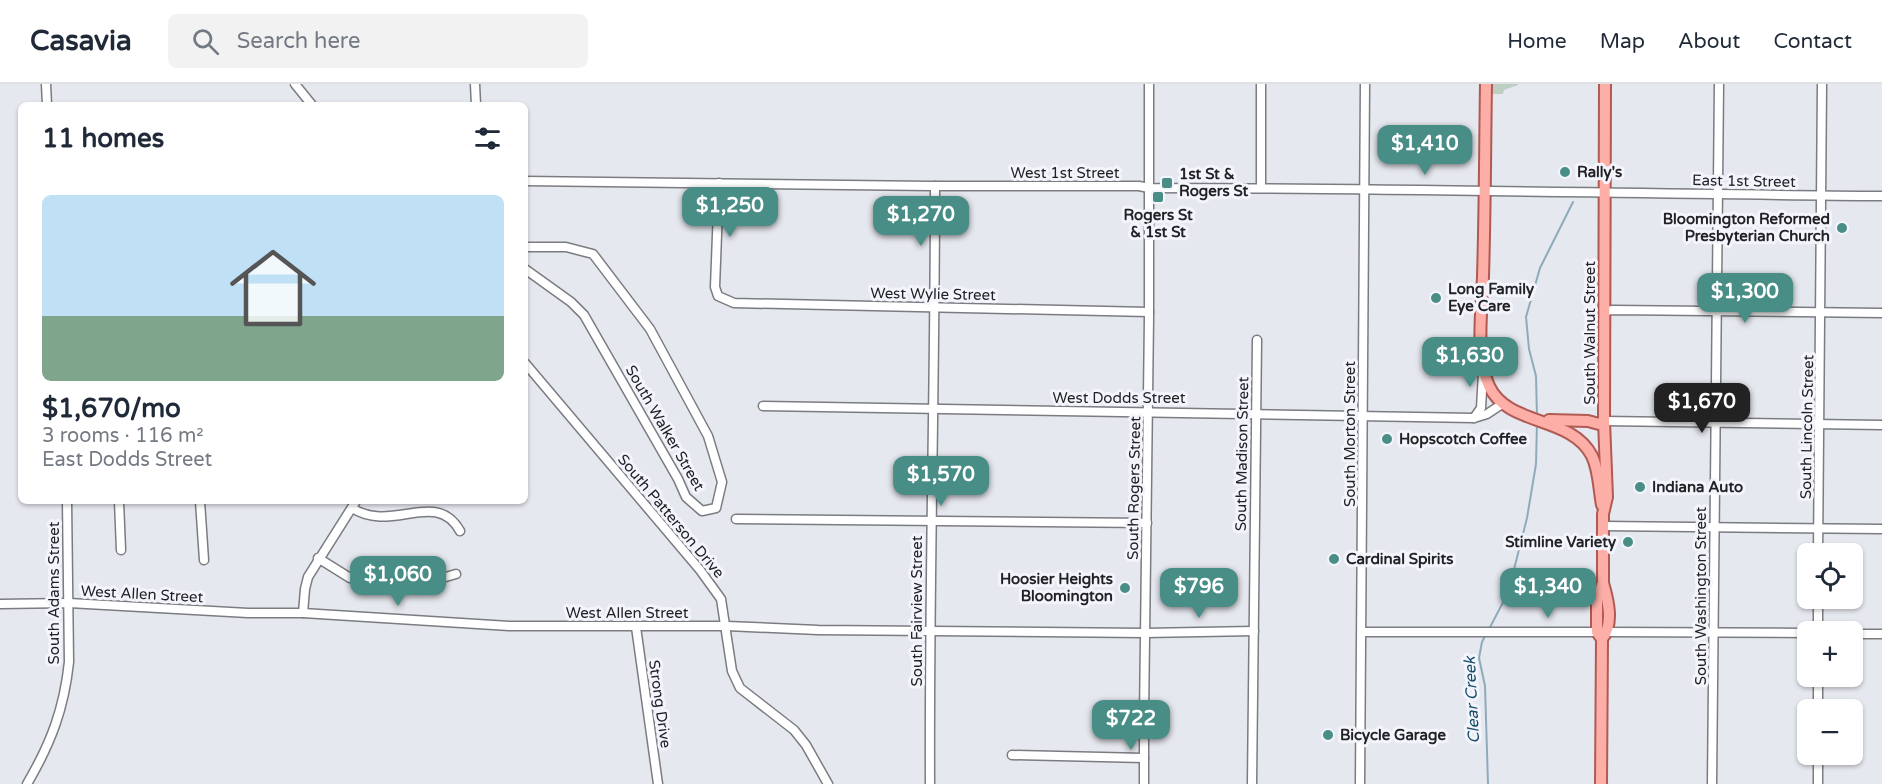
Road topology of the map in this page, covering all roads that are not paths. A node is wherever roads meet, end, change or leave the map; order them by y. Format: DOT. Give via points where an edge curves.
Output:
graph roads {
  1 [pos="45,84"];
  2 [pos="295,84"];
  3 [pos="475,84"];
  4 [pos="1149,84"];
  5 [pos="1262,84"];
  6 [pos="1365,84"];
  7 [pos="1486,84"];
  8 [pos="1605,84"];
  9 [pos="1719,84"];
  10 [pos="1822,84"];
  11 [pos="47,102"];
  12 [pos="310,102"];
  13 [pos="476,102"];
  14 [pos="528,181"];
  15 [pos="719,183"];
  16 [pos="935,186"];
  17 [pos="1149,188"];
  18 [pos="1261,188"];
  19 [pos="1365,189"];
  20 [pos="1484,189"];
  21 [pos="1605,193"];
  22 [pos="1719,194"];
  23 [pos="1822,195"];
  24 [pos="1882,195"];
  25 [pos="528,247"];
  26 [pos="528,271"];
  27 [pos="934,308"];
  28 [pos="1149,312"];
  29 [pos="1605,312"];
  30 [pos="1717,312"];
  31 [pos="1821,312"];
  32 [pos="1882,313"];
  33 [pos="1257,340"];
  34 [pos="1483,364"];
  35 [pos="528,367"];
  36 [pos="1502,404"];
  37 [pos="763,406"];
  38 [pos="933,409"];
  39 [pos="1149,413"];
  40 [pos="1256,413"];
  41 [pos="1364,416"];
  42 [pos="1604,416"];
  43 [pos="1474,418"];
  44 [pos="1715,422"];
  45 [pos="1553,423"];
  46 [pos="1820,423"];
  47 [pos="1882,425"];
  48 [pos="67,504"];
  49 [pos="119,504"];
  50 [pos="200,504"];
  51 [pos="354,505"];
  52 [pos="736,519"];
  53 [pos="931,519"];
  54 [pos="1603,520"];
  55 [pos="1147,523"];
  56 [pos="1714,527"];
  57 [pos="1819,528"];
  58 [pos="1882,529"];
  59 [pos="460,531"];
  60 [pos="1818,543"];
  61 [pos="121,550"];
  62 [pos="318,558"];
  63 [pos="204,560"];
  64 [pos="456,574"];
  65 [pos="0,603"];
  66 [pos="69,603"];
  67 [pos="303,613"];
  68 [pos="727,626"];
  69 [pos="636,627"];
  70 [pos="929,631"];
  71 [pos="1254,631"];
  72 [pos="1362,632"];
  73 [pos="1145,633"];
  74 [pos="1714,633"];
  75 [pos="1797,633"];
  76 [pos="1602,634"];
  77 [pos="1863,634"];
  78 [pos="1882,634"];
  79 [pos="1012,755"];
  80 [pos="1144,758"];
  81 [pos="1818,765"];
  82 [pos="27,784"];
  83 [pos="658,784"];
  84 [pos="828,784"];
  85 [pos="930,784"];
  86 [pos="1144,784"];
  87 [pos="1252,784"];
  88 [pos="1360,784"];
  89 [pos="1601,784"];
  90 [pos="1712,784"];
  91 [pos="1818,784"];
  1 -- 11 [label="street"];
  2 -- 12 [label="street"];
  3 -- 13 [label="street"];
  4 -- 17 [label="street, South Rogers Street"];
  5 -- 18 [label="street"];
  6 -- 19 [label="street, South Morton Street"];
  7 -- 20 [label="main road"];
  8 -- 21 [label="main road, South Walnut Street"];
  9 -- 22 [label="street, South Washington Street"];
  10 -- 23 [label="street, South Lincoln Street"];
  14 -- 15 [label="street, West 1st Street"];
  15 -- 16 [label="street, West 1st Street"];
  15 -- 27 [label="street, West Wylie Street" via="715,287 718,296 734,303"];
  16 -- 17 [label="street, West 1st Street"];
  16 -- 27 [label="street, South Fairview Street"];
  17 -- 18 [label="street, West 1st Street"];
  17 -- 28 [label="street, South Rogers Street"];
  18 -- 19 [label="street, West 1st Street"];
  19 -- 20 [label="street, West 1st Street"];
  19 -- 41 [label="street, South Morton Street"];
  20 -- 21 [label="street, West 1st Street"];
  20 -- 34 [label="main road"];
  21 -- 22 [label="street, East 1st Street"];
  21 -- 29 [label="main road, South Walnut Street"];
  22 -- 23 [label="street, East 1st Street"];
  22 -- 30 [label="street, South Washington Street"];
  23 -- 24 [label="street, East 1st Street"];
  23 -- 31 [label="street, South Lincoln Street"];
  25 -- 26 [label="street, South Walker Street" via="566,247 593,254 650,328 708,436 722,482 716,508 702,511 686,497 584,315"];
  27 -- 28 [label="street, West Wylie Street"];
  27 -- 38 [label="street, South Fairview Street"];
  28 -- 39 [label="street, South Rogers Street"];
  29 -- 30 [label="street"];
  29 -- 42 [label="main road, South Walnut Street"];
  30 -- 31 [label="street"];
  30 -- 44 [label="street, South Washington Street"];
  31 -- 32 [label="street"];
  31 -- 46 [label="street, South Lincoln Street"];
  33 -- 40 [label="street, South Madison Street"];
  34 -- 36 [label="main road" via="1489,386"];
  34 -- 43 [label="street" via="1481,408"];
  35 -- 68 [label="street, South Patterson Drive" via="700,570 721,599"];
  36 -- 43 [label="street, West Dodds Street"];
  36 -- 45 [label="main road"];
  37 -- 38 [label="street, West Dodds Street"];
  38 -- 39 [label="street, West Dodds Street"];
  38 -- 53 [label="street, South Fairview Street"];
  39 -- 40 [label="street, West Dodds Street"];
  39 -- 55 [label="street, South Rogers Street"];
  40 -- 41 [label="street, West Dodds Street"];
  40 -- 71 [label="street, South Madison Street"];
  41 -- 43 [label="street, West Dodds Street"];
  41 -- 72 [label="street, South Morton Street"];
  42 -- 44 [label="street"];
  42 -- 45 [label="main road" via="1599,424"];
  42 -- 54 [label="main road, South Walnut Street" via="1607,497"];
  44 -- 46 [label="street"];
  44 -- 56 [label="street, South Washington Street"];
  45 -- 54 [label="main road" via="1585,445 1592,455"];
  46 -- 47 [label="street"];
  46 -- 57 [label="street, South Lincoln Street"];
  48 -- 66 [label="street, South Adams Street"];
  49 -- 61 [label="street"];
  50 -- 63 [label="street"];
  51 -- 59 [label="street" via="367,516 384,518 437,512 450,518"];
  51 -- 62 [label="street"];
  52 -- 53 [label="street"];
  53 -- 55 [label="street"];
  53 -- 70 [label="street, South Fairview Street"];
  54 -- 56 [label="street"];
  54 -- 76 [label="main road, South Walnut Street" via="1603,582 1597,600"];
  55 -- 73 [label="street, South Rogers Street"];
  56 -- 57 [label="street"];
  56 -- 74 [label="street, South Washington Street"];
  57 -- 58 [label="street"];
  57 -- 60 [label="street, South Lincoln Street"];
  62 -- 64 [label="street" via="350,579 369,583 410,577 432,581"];
  62 -- 67 [label="street" via="304,589"];
  65 -- 66 [label="street, West Allen Street"];
  66 -- 67 [label="street, West Allen Street"];
  66 -- 82 [label="street, South Adams Street" via="69,662 59,717 44,756"];
  67 -- 69 [label="street, West Allen Street" via="508,626"];
  68 -- 69 [label="street, West Allen Street"];
  68 -- 70 [label="street, West Allen Street"];
  68 -- 84 [label="street, South Patterson Drive" via="732,671 740,688 794,730"];
  69 -- 83 [label="street, Strong Drive"];
  70 -- 73 [label="street, West Allen Street"];
  70 -- 85 [label="street, South Fairview Street"];
  71 -- 73 [label="street, West Allen Street"];
  71 -- 87 [label="street, South Madison Street"];
  72 -- 76 [label="street"];
  72 -- 88 [label="street, South Morton Street"];
  73 -- 80 [label="street, South Rogers Street"];
  74 -- 75 [label="street"];
  74 -- 76 [label="street"];
  74 -- 90 [label="street, South Washington Street"];
  76 -- 89 [label="main road, South Walnut Street"];
  77 -- 78 [label="street"];
  79 -- 80 [label="street"];
  80 -- 86 [label="street, South Rogers Street"];
  81 -- 91 [label="street"];
}
